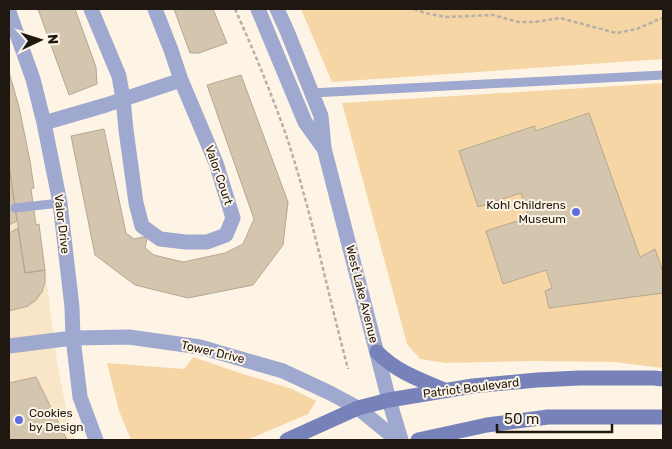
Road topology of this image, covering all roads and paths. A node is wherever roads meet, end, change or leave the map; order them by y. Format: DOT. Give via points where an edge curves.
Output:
graph roads {
  1 [pos="91,9"];
  2 [pos="155,9"];
  3 [pos="235,9"];
  4 [pos="258,9"];
  5 [pos="277,9"];
  6 [pos="414,9"];
  7 [pos="9,12"];
  8 [pos="663,18"];
  9 [pos="663,75"];
  10 [pos="181,80"];
  11 [pos="311,93"];
  12 [pos="124,99"];
  13 [pos="44,123"];
  14 [pos="324,148"];
  15 [pos="60,203"];
  16 [pos="15,208"];
  17 [pos="73,338"];
  18 [pos="9,346"];
  19 [pos="377,352"];
  20 [pos="348,369"];
  21 [pos="663,379"];
  22 [pos="446,390"];
  23 [pos="389,400"];
  24 [pos="358,408"];
  25 [pos="663,417"];
  26 [pos="455,436"];
  27 [pos="96,440"];
  28 [pos="287,440"];
  29 [pos="399,440"];
  30 [pos="418,440"];
  1 -- 12 [label="street, Valor Court" via="119,76"];
  2 -- 10 [label="street, Valor Court"];
  3 -- 20 [label="path" via="284,132 305,200"];
  4 -- 14 [label="street, West Lake Avenue" via="305,122"];
  5 -- 11 [label="street, West Lake Avenue"];
  6 -- 8 [label="path" via="445,17 493,15 518,22 560,18 616,33 637,29"];
  7 -- 13 [label="street, Valor Drive"];
  9 -- 11 [label="lane"];
  10 -- 12 [label="street"];
  10 -- 12 [label="street, Valor Court" via="216,163 233,218 226,235 207,242 160,239 142,226 136,203"];
  11 -- 14 [label="street, West Lake Avenue" via="321,116"];
  12 -- 13 [label="street"];
  13 -- 15 [label="street, Valor Drive"];
  14 -- 19 [label="street, West Lake Avenue"];
  15 -- 16 [label="lane"];
  15 -- 17 [label="street, Valor Drive"];
  17 -- 18 [label="street, Tower Drive"];
  17 -- 24 [label="street, Tower Drive" via="129,337 200,347 283,370"];
  17 -- 27 [label="street, Valor Drive" via="80,397"];
  19 -- 22 [label="main road" via="400,371"];
  19 -- 23 [label="street, West Lake Avenue"];
  21 -- 22 [label="main road, Patriot Boulevard" via="571,378"];
  22 -- 23 [label="main road, Patriot Boulevard"];
  23 -- 24 [label="main road, Patriot Boulevard"];
  23 -- 29 [label="street, West Lake Avenue"];
  24 -- 28 [label="main road, Patriot Boulevard"];
  24 -- 29 [label="street, Tower Drive"];
  25 -- 26 [label="main road" via="548,417 487,425"];
  26 -- 30 [label="main road"];
}
